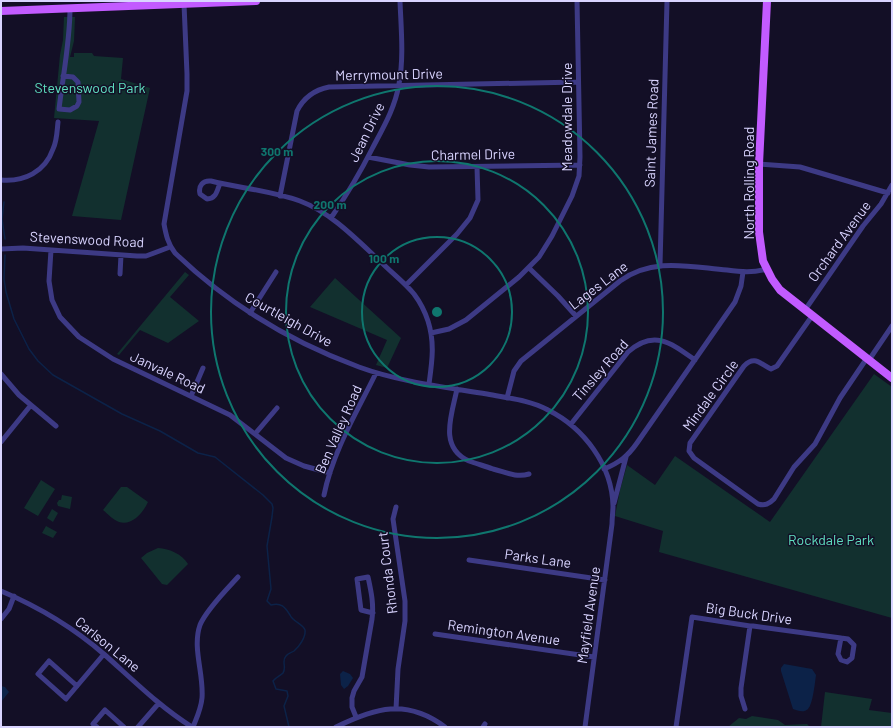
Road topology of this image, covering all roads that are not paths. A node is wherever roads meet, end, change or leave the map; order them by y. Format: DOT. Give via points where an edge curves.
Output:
graph roads {
  1 [pos="253,1"];
  2 [pos="256,1"];
  3 [pos="400,1"];
  4 [pos="577,1"];
  5 [pos="667,1"];
  6 [pos="767,1"];
  7 [pos="184,4"];
  8 [pos="70,8"];
  9 [pos="1,11"];
  10 [pos="63,76"];
  11 [pos="578,82"];
  12 [pos="399,86"];
  13 [pos="58,122"];
  14 [pos="368,157"];
  15 [pos="759,164"];
  16 [pos="580,165"];
  17 [pos="477,167"];
  18 [pos="1,180"];
  19 [pos="220,183"];
  20 [pos="892,185"];
  21 [pos="888,193"];
  22 [pos="280,196"];
  23 [pos="331,218"];
  24 [pos="170,247"];
  25 [pos="1,248"];
  26 [pos="51,250"];
  27 [pos="121,255"];
  28 [pos="660,265"];
  29 [pos="529,268"];
  30 [pos="766,269"];
  31 [pos="276,272"];
  32 [pos="743,272"];
  33 [pos="120,274"];
  34 [pos="406,285"];
  35 [pos="805,310"];
  36 [pos="250,313"];
  37 [pos="576,316"];
  38 [pos="812,316"];
  39 [pos="892,326"];
  40 [pos="431,333"];
  41 [pos="868,359"];
  42 [pos="695,360"];
  43 [pos="203,368"];
  44 [pos="376,373"];
  45 [pos="1,374"];
  46 [pos="892,378"];
  47 [pos="429,384"];
  48 [pos="457,389"];
  49 [pos="190,396"];
  50 [pos="507,398"];
  51 [pos="31,405"];
  52 [pos="277,408"];
  53 [pos="571,424"];
  54 [pos="56,426"];
  55 [pos="255,434"];
  56 [pos="1,442"];
  57 [pos="626,457"];
  58 [pos="604,469"];
  59 [pos="330,473"];
  60 [pos="529,474"];
  61 [pos="324,495"];
  62 [pos="613,506"];
  63 [pos="396,507"];
  64 [pos="469,560"];
  65 [pos="238,577"];
  66 [pos="605,580"];
  67 [pos="1,591"];
  68 [pos="14,596"];
  69 [pos="372,613"];
  70 [pos="1,619"];
  71 [pos="750,626"];
  72 [pos="435,634"];
  73 [pos="841,638"];
  74 [pos="104,654"];
  75 [pos="594,657"];
  76 [pos="77,686"];
  77 [pos="158,703"];
  78 [pos="396,709"];
  79 [pos="745,709"];
  80 [pos="356,717"];
  81 [pos="97,727"];
  82 [pos="124,727"];
  83 [pos="138,727"];
  84 [pos="192,727"];
  85 [pos="336,727"];
  86 [pos="445,727"];
  87 [pos="585,727"];
  88 [pos="676,727"];
  1 -- 2 [label="main road"];
  1 -- 7 [label="main road"];
  3 -- 12 [label="street, Jean Drive"];
  4 -- 11 [label="street, Meadowdale Drive"];
  5 -- 28 [label="street, Saint James Road"];
  6 -- 15 [label="main road, North Rolling Road"];
  7 -- 8 [label="main road"];
  7 -- 24 [label="street, Courtleigh Drive" via="187,91 164,224"];
  8 -- 9 [label="main road"];
  8 -- 10 [label="street"];
  10 -- 10 [label="street" via="76,78 78,82 77,106 70,110 59,109"];
  11 -- 12 [label="street, Merrymount Drive"];
  11 -- 16 [label="street, Meadowdale Drive"];
  12 -- 14 [label="street, Jean Drive" via="389,117"];
  12 -- 22 [label="street, Merrymount Drive" via="329,87 316,91 304,99 297,111"];
  13 -- 18 [label="street" via="54,148 46,162 28,177"];
  14 -- 17 [label="street, Charmel Drive" via="418,166"];
  14 -- 23 [label="street, Jean Drive"];
  15 -- 21 [label="street" via="800,167"];
  15 -- 30 [label="main road, North Rolling Road" via="759,232"];
  16 -- 17 [label="street, Charmel Drive"];
  16 -- 29 [label="street, Meadowdale Drive" via="578,181 572,196 547,246"];
  17 -- 34 [label="street" via="478,200 470,218"];
  19 -- 22 [label="street"];
  20 -- 21 [label="street, Orchard Avenue"];
  21 -- 35 [label="street, Orchard Avenue"];
  22 -- 23 [label="street" via="317,209"];
  23 -- 34 [label="street"];
  24 -- 27 [label="street, Stevenswood Road" via="146,256"];
  24 -- 36 [label="street, Courtleigh Drive" via="219,291"];
  25 -- 26 [label="street, Stevenswood Road"];
  26 -- 27 [label="street, Stevenswood Road"];
  26 -- 49 [label="street, Janvale Road" via="49,281 52,300 60,317 68,326 79,337 106,355"];
  27 -- 33 [label="street"];
  28 -- 32 [label="street, Lages Lane"];
  28 -- 37 [label="street, Lages Lane" via="644,268 626,276"];
  29 -- 37 [label="street"];
  29 -- 40 [label="street, Meadowdale Drive" via="466,320 449,329"];
  30 -- 32 [label="street, Lages Lane"];
  30 -- 35 [label="main road, North Rolling Road" via="780,290"];
  31 -- 36 [label="street"];
  32 -- 42 [label="street, Mayfield Avenue" via="735,302"];
  34 -- 40 [label="street" via="419,301"];
  35 -- 38 [label="main road, North Rolling Road"];
  36 -- 44 [label="street, Courtleigh Drive" via="329,356"];
  37 -- 50 [label="street, Lages Lane" via="517,365"];
  38 -- 41 [label="main road, North Rolling Road"];
  38 -- 41 [label="street, Mindale Circle" via="778,366 771,369 752,360 744,366 690,443 689,451 694,458 758,504 771,503 794,467 818,440 840,398"];
  39 -- 41 [label="street"];
  40 -- 47 [label="street" via="433,349"];
  41 -- 46 [label="main road, North Rolling Road"];
  42 -- 53 [label="street, Tinsley Road" via="667,342 653,340 640,343 628,352"];
  42 -- 57 [label="street, Mayfield Avenue"];
  43 -- 49 [label="street"];
  44 -- 47 [label="street, Courtleigh Drive"];
  44 -- 59 [label="street, Ben Valley Road" via="341,444"];
  45 -- 51 [label="street"];
  47 -- 48 [label="street, Courtleigh Drive"];
  48 -- 50 [label="street, Courtleigh Drive"];
  48 -- 60 [label="street" via="449,432 456,451 469,461 511,474"];
  49 -- 55 [label="street, Janvale Road" via="230,415"];
  50 -- 53 [label="street, Courtleigh Drive" via="538,405"];
  51 -- 54 [label="street"];
  51 -- 56 [label="street"];
  52 -- 55 [label="street"];
  53 -- 58 [label="street, Courtleigh Drive" via="586,439"];
  55 -- 59 [label="street, Janvale Road" via="286,458"];
  57 -- 58 [label="street, Mayfield Avenue"];
  57 -- 62 [label="street, Mayfield Avenue"];
  58 -- 62 [label="street, Mayfield Avenue"];
  59 -- 61 [label="street, Ben Valley Road"];
  62 -- 66 [label="street, Mayfield Avenue"];
  63 -- 78 [label="street, Rhonda Court" via="393,519 406,611 398,669"];
  64 -- 66 [label="street, Parks Lane"];
  65 -- 84 [label="street" via="206,615 198,632 202,696 199,715"];
  66 -- 75 [label="street, Mayfield Avenue"];
  67 -- 68 [label="street, Carlson Lane"];
  68 -- 70 [label="street" via="9,609"];
  68 -- 74 [label="street, Carlson Lane" via="74,630"];
  69 -- 69 [label="street" via="373,602 368,577 357,580 361,610"];
  69 -- 80 [label="street" via="362,677 352,698"];
  71 -- 73 [label="street, Big Buck Drive"];
  71 -- 79 [label="street" via="741,688"];
  71 -- 88 [label="street, Big Buck Drive" via="692,617"];
  72 -- 75 [label="street, Remington Avenue"];
  73 -- 73 [label="street" via="854,645 852,658 847,662 839,657"];
  74 -- 76 [label="street"];
  74 -- 77 [label="street, Carlson Lane"];
  75 -- 87 [label="street, Mayfield Avenue"];
  76 -- 76 [label="street" via="66,699 38,674 49,662"];
  77 -- 83 [label="street"];
  77 -- 84 [label="street, Carlson Lane"];
  78 -- 80 [label="street" via="375,711"];
  78 -- 86 [label="street" via="425,715"];
  80 -- 85 [label="street"];
  81 -- 82 [label="street" via="93,724 105,710"];
}
